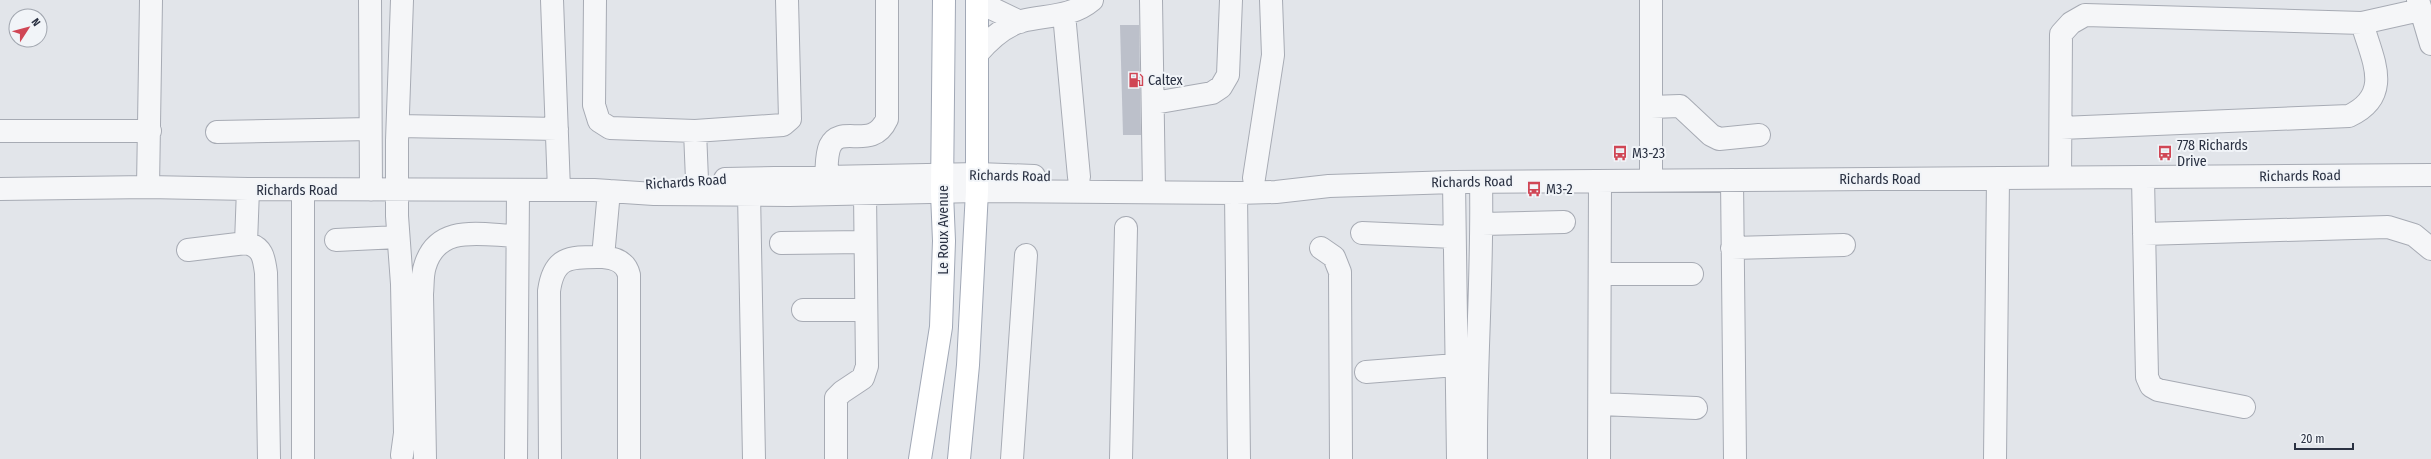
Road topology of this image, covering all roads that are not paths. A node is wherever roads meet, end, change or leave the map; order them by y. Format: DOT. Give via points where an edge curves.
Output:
graph roads {
  1 [pos="151,0"];
  2 [pos="370,0"];
  3 [pos="402,0"];
  4 [pos="552,0"];
  5 [pos="595,0"];
  6 [pos="787,0"];
  7 [pos="887,0"];
  8 [pos="944,0"];
  9 [pos="977,0"];
  10 [pos="981,0"];
  11 [pos="1092,0"];
  12 [pos="1151,0"];
  13 [pos="1231,0"];
  14 [pos="1271,0"];
  15 [pos="1651,0"];
  16 [pos="2419,5"];
  17 [pos="1064,14"];
  18 [pos="1020,22"];
  19 [pos="2362,23"];
  20 [pos="2431,44"];
  21 [pos="977,54"];
  22 [pos="1154,103"];
  23 [pos="1651,107"];
  24 [pos="398,126"];
  25 [pos="370,128"];
  26 [pos="2061,128"];
  27 [pos="557,129"];
  28 [pos="0,131"];
  29 [pos="695,131"];
  30 [pos="150,132"];
  31 [pos="217,132"];
  32 [pos="1759,135"];
  33 [pos="2431,175"];
  34 [pos="826,177"];
  35 [pos="1078,177"];
  36 [pos="2060,177"];
  37 [pos="1254,178"];
  38 [pos="1998,178"];
  39 [pos="2144,178"];
  40 [pos="697,180"];
  41 [pos="1651,180"];
  42 [pos="1732,180"];
  43 [pos="1600,181"];
  44 [pos="1454,182"];
  45 [pos="1481,182"];
  46 [pos="978,183"];
  47 [pos="942,184"];
  48 [pos="1154,184"];
  49 [pos="1329,186"];
  50 [pos="148,187"];
  51 [pos="0,189"];
  52 [pos="248,190"];
  53 [pos="303,190"];
  54 [pos="371,190"];
  55 [pos="398,190"];
  56 [pos="518,190"];
  57 [pos="559,190"];
  58 [pos="602,191"];
  59 [pos="749,193"];
  60 [pos="1236,193"];
  61 [pos="865,194"];
  62 [pos="1564,222"];
  63 [pos="1482,224"];
  64 [pos="1126,228"];
  65 [pos="1362,233"];
  66 [pos="2144,234"];
  67 [pos="516,236"];
  68 [pos="398,237"];
  69 [pos="1454,237"];
  70 [pos="336,240"];
  71 [pos="865,242"];
  72 [pos="246,243"];
  73 [pos="781,243"];
  74 [pos="1844,245"];
  75 [pos="1321,248"];
  76 [pos="1732,248"];
  77 [pos="2431,249"];
  78 [pos="188,250"];
  79 [pos="1026,255"];
  80 [pos="603,258"];
  81 [pos="1601,274"];
  82 [pos="1692,274"];
  83 [pos="802,310"];
  84 [pos="866,310"];
  85 [pos="1456,365"];
  86 [pos="1366,372"];
  87 [pos="1600,404"];
  88 [pos="2244,407"];
  89 [pos="1696,408"];
  90 [pos="402,455"];
  91 [pos="269,459"];
  92 [pos="303,459"];
  93 [pos="425,459"];
  94 [pos="516,459"];
  95 [pos="550,459"];
  96 [pos="629,459"];
  97 [pos="754,459"];
  98 [pos="836,459"];
  99 [pos="920,459"];
  100 [pos="959,459"];
  101 [pos="1012,459"];
  102 [pos="1121,459"];
  103 [pos="1239,459"];
  104 [pos="1341,459"];
  105 [pos="1458,459"];
  106 [pos="1476,459"];
  107 [pos="1599,459"];
  108 [pos="1735,459"];
  109 [pos="1995,459"];
  1 -- 30 [label="street"];
  2 -- 25 [label="street"];
  3 -- 24 [label="street"];
  4 -- 27 [label="street"];
  5 -- 29 [label="street" via="594,105 598,121 610,128"];
  6 -- 29 [label="street" via="790,119 783,125"];
  7 -- 34 [label="street" via="887,119 878,132 871,136 841,137 834,141 830,148"];
  8 -- 47 [label="main road, Le Roux Avenue"];
  9 -- 21 [label="main road"];
  10 -- 18 [label="street" via="991,8"];
  11 -- 17 [label="street" via="1077,10"];
  12 -- 22 [label="street"];
  13 -- 22 [label="street" via="1228,75 1221,87 1212,94"];
  14 -- 37 [label="street" via="1273,55"];
  15 -- 23 [label="street"];
  16 -- 19 [label="street"];
  16 -- 20 [label="street"];
  17 -- 18 [label="street"];
  17 -- 35 [label="street"];
  18 -- 21 [label="street" via="988,41"];
  19 -- 26 [label="street" via="2378,80 2375,95 2362,110 2350,116"];
  19 -- 26 [label="street" via="2085,15 2071,23 2061,34"];
  21 -- 46 [label="main road"];
  22 -- 48 [label="street"];
  23 -- 32 [label="street" via="1680,106 1718,139"];
  23 -- 41 [label="street"];
  24 -- 27 [label="street"];
  24 -- 55 [label="street"];
  25 -- 31 [label="street"];
  25 -- 54 [label="street"];
  26 -- 36 [label="street"];
  27 -- 57 [label="street"];
  28 -- 30 [label="street"];
  29 -- 40 [label="street"];
  30 -- 50 [label="street"];
  33 -- 39 [label="street, Richards Road"];
  34 -- 40 [label="street, Richards Road"];
  34 -- 47 [label="street, Richards Road"];
  35 -- 46 [label="street, Richards Road"];
  35 -- 48 [label="street, Richards Road"];
  36 -- 38 [label="street, Richards Road"];
  36 -- 39 [label="street, Richards Road"];
  37 -- 48 [label="street, Richards Road"];
  37 -- 49 [label="street, Richards Road" via="1300,180"];
  38 -- 42 [label="street, Richards Road"];
  38 -- 109 [label="street"];
  39 -- 66 [label="street"];
  40 -- 58 [label="street, Richards Road"];
  41 -- 42 [label="street, Richards Road"];
  41 -- 43 [label="street, Richards Road"];
  42 -- 76 [label="street"];
  43 -- 45 [label="street, Richards Road"];
  43 -- 81 [label="street"];
  44 -- 45 [label="street, Richards Road"];
  44 -- 49 [label="street, Richards Road"];
  44 -- 69 [label="street"];
  45 -- 63 [label="street"];
  46 -- 47 [label="street, Richards Road"];
  46 -- 48 [label="street, Richards Road"];
  46 -- 100 [label="main road" via="969,358"];
  47 -- 61 [label="street, Richards Road"];
  47 -- 99 [label="main road, Le Roux Avenue" via="944,241 941,327"];
  48 -- 60 [label="street, Richards Road"];
  49 -- 60 [label="street, Richards Road" via="1276,192"];
  50 -- 51 [label="street, Richards Road"];
  50 -- 52 [label="street, Richards Road"];
  52 -- 53 [label="street, Richards Road"];
  52 -- 72 [label="street"];
  53 -- 54 [label="street, Richards Road"];
  53 -- 92 [label="street"];
  54 -- 55 [label="street, Richards Road"];
  55 -- 56 [label="street, Richards Road"];
  55 -- 68 [label="street"];
  56 -- 57 [label="street, Richards Road"];
  56 -- 67 [label="street"];
  57 -- 58 [label="street, Richards Road"];
  58 -- 59 [label="street, Richards Road" via="654,194"];
  58 -- 80 [label="street"];
  59 -- 61 [label="street, Richards Road"];
  59 -- 97 [label="street"];
  60 -- 103 [label="street"];
  61 -- 71 [label="street"];
  62 -- 63 [label="street"];
  63 -- 106 [label="street"];
  64 -- 102 [label="street"];
  65 -- 69 [label="street"];
  66 -- 77 [label="street" via="2388,227 2414,235"];
  66 -- 88 [label="street" via="2147,377 2151,386 2158,390"];
  67 -- 93 [label="street" via="459,234 448,237 430,254 424,268 422,294"];
  67 -- 94 [label="street"];
  68 -- 70 [label="street"];
  68 -- 90 [label="street" via="402,284 405,425"];
  69 -- 85 [label="street"];
  71 -- 73 [label="street"];
  71 -- 84 [label="street"];
  72 -- 78 [label="street"];
  72 -- 91 [label="street" via="255,245 264,254"];
  74 -- 76 [label="street"];
  75 -- 104 [label="street" via="1334,257 1340,272"];
  76 -- 108 [label="street"];
  79 -- 101 [label="street"];
  80 -- 95 [label="street" via="569,259 558,265 551,276"];
  80 -- 96 [label="street" via="621,262 629,274"];
  81 -- 82 [label="street"];
  81 -- 87 [label="street"];
  83 -- 84 [label="street"];
  84 -- 98 [label="street" via="867,366 863,378 836,398"];
  85 -- 86 [label="street"];
  85 -- 105 [label="street"];
  87 -- 89 [label="street"];
  87 -- 107 [label="street"];
}
